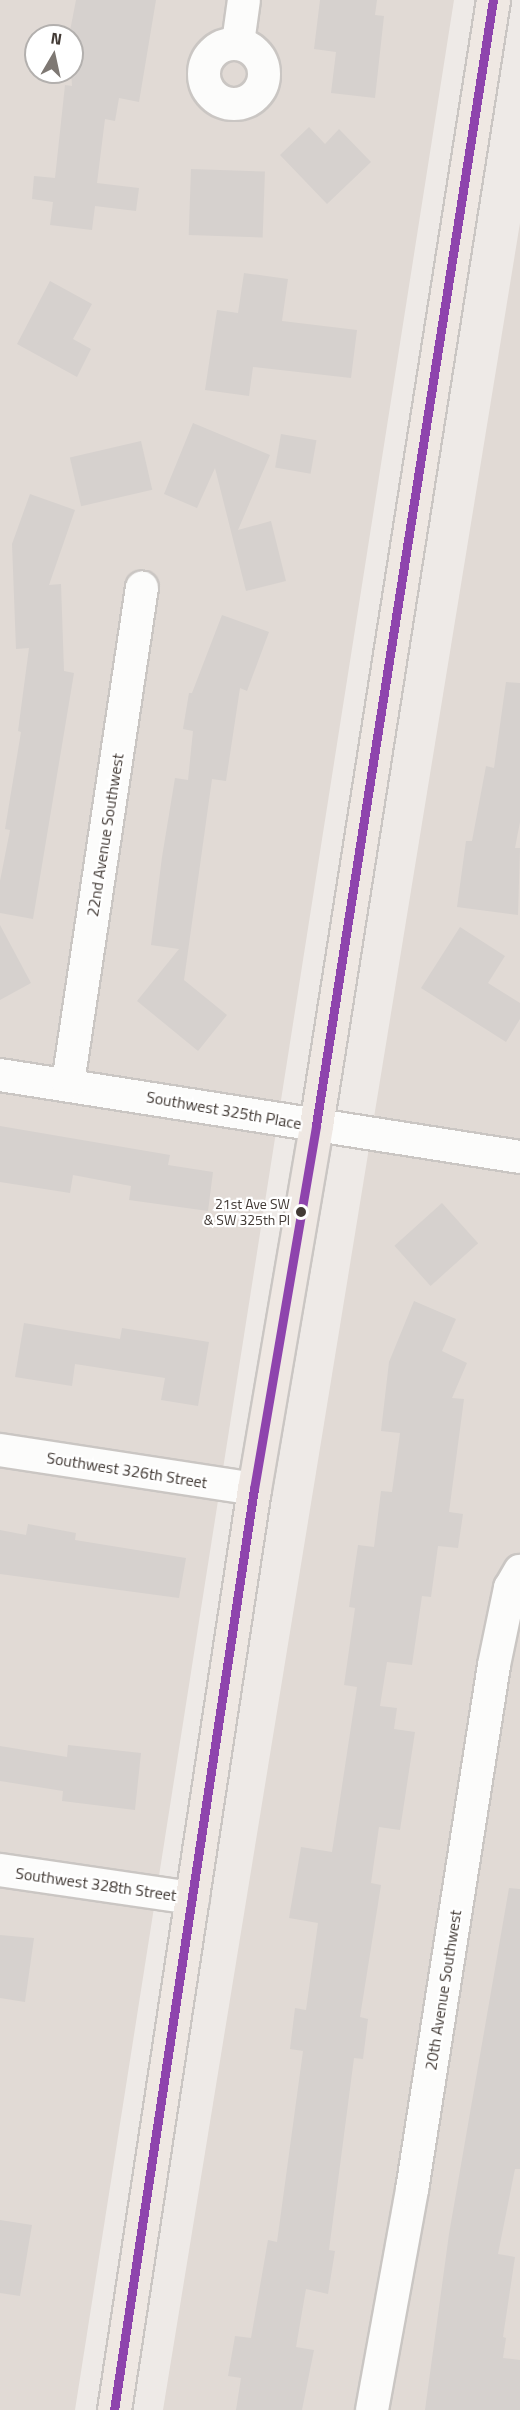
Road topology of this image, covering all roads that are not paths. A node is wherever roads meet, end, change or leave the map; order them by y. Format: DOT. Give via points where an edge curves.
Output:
graph roads {
  1 [pos="244,0"];
  2 [pos="493,0"];
  3 [pos="238,43"];
  4 [pos="142,587"];
  5 [pos="0,1075"];
  6 [pos="68,1083"];
  7 [pos="316,1125"];
  8 [pos="520,1157"];
  9 [pos="0,1450"];
  10 [pos="254,1489"];
  11 [pos="520,1571"];
  12 [pos="0,1870"];
  13 [pos="193,1898"];
  14 [pos="114,2410"];
  15 [pos="372,2410"];
  1 -- 3 [label="street"];
  2 -- 7 [label="main road"];
  4 -- 6 [label="street, 22nd Avenue Southwest"];
  5 -- 6 [label="street, Southwest 325th Place"];
  6 -- 7 [label="street, Southwest 325th Place"];
  7 -- 8 [label="street, Southwest 325th Place"];
  7 -- 10 [label="main road"];
  9 -- 10 [label="street, Southwest 326th Street"];
  10 -- 13 [label="main road"];
  11 -- 15 [label="street, 20th Avenue Southwest" via="510,1588 494,1665 412,2190"];
  12 -- 13 [label="street, Southwest 328th Street"];
  13 -- 14 [label="main road"];
}
